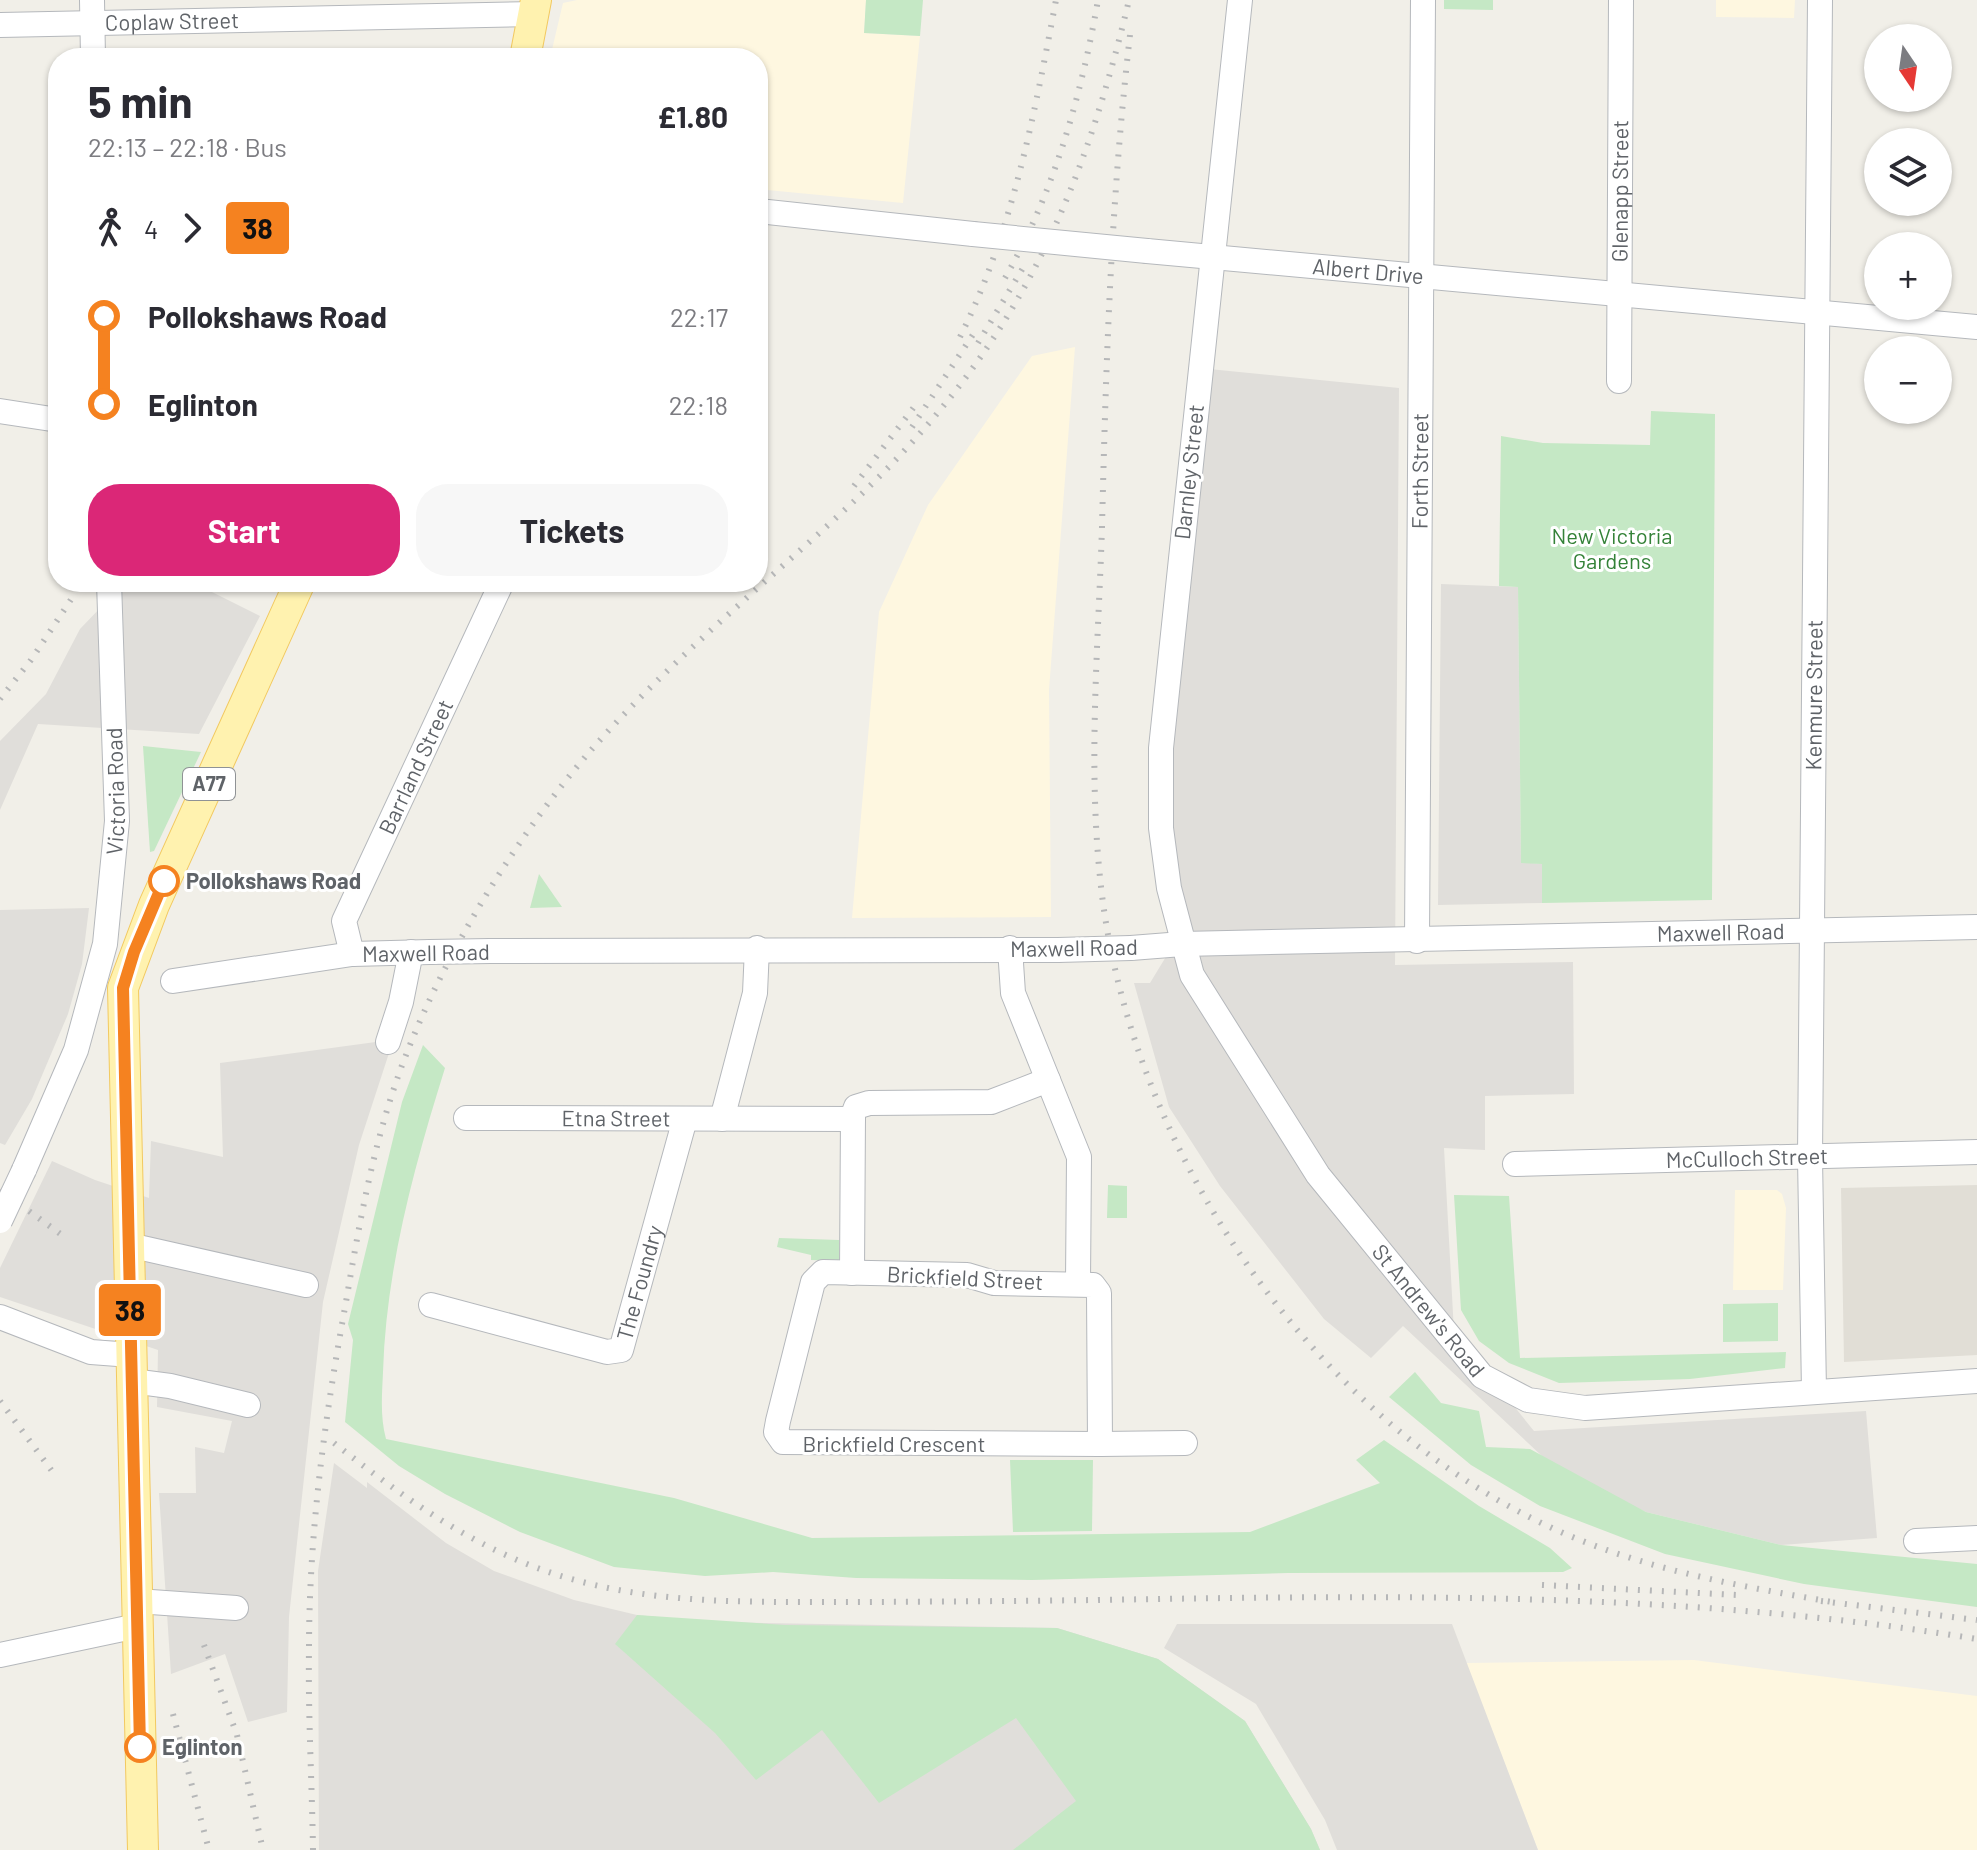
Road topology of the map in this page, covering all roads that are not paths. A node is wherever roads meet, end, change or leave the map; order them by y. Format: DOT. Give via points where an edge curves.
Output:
graph roads {
  1 [pos="1240,0"];
  2 [pos="1423,0"];
  3 [pos="1621,0"];
  4 [pos="1820,0"];
  5 [pos="536,7"];
  6 [pos="92,12"];
  7 [pos="0,25"];
  8 [pos="93,48"];
  9 [pos="527,48"];
  10 [pos="768,212"];
  11 [pos="1211,257"];
  12 [pos="1422,276"];
  13 [pos="1619,293"];
  14 [pos="1819,312"];
  15 [pos="1977,327"];
  16 [pos="1619,381"];
  17 [pos="0,411"];
  18 [pos="48,418"];
  19 [pos="109,592"];
  20 [pos="295,592"];
  21 [pos="497,592"];
  22 [pos="1977,927"];
  23 [pos="1812,929"];
  24 [pos="1417,941"];
  25 [pos="1182,944"];
  26 [pos="757,948"];
  27 [pos="1010,948"];
  28 [pos="420,952"];
  29 [pos="352,954"];
  30 [pos="173,981"];
  31 [pos="388,1042"];
  32 [pos="1048,1080"];
  33 [pos="466,1118"];
  34 [pos="685,1119"];
  35 [pos="722,1119"];
  36 [pos="853,1119"];
  37 [pos="1977,1152"];
  38 [pos="1810,1158"];
  39 [pos="1515,1164"];
  40 [pos="0,1221"];
  41 [pos="129,1245"];
  42 [pos="852,1273"];
  43 [pos="1078,1283"];
  44 [pos="306,1285"];
  45 [pos="431,1305"];
  46 [pos="0,1317"];
  47 [pos="131,1368"];
  48 [pos="1977,1381"];
  49 [pos="1814,1391"];
  50 [pos="248,1405"];
  51 [pos="1185,1443"];
  52 [pos="1100,1444"];
  53 [pos="1977,1538"];
  54 [pos="1916,1541"];
  55 [pos="236,1608"];
  56 [pos="137,1613"];
  57 [pos="0,1655"];
  58 [pos="143,1850"];
  1 -- 11 [label="street, Darnley Street"];
  2 -- 12 [label="street, Forth Street"];
  3 -- 13 [label="street, Glenapp Street"];
  4 -- 14 [label="street, Kenmure Street"];
  5 -- 6 [label="street, Coplaw Street"];
  5 -- 9 [label="main road"];
  6 -- 7 [label="street, Coplaw Street"];
  6 -- 8 [label="street"];
  10 -- 11 [label="street, Albert Drive, bridge"];
  11 -- 12 [label="street, Albert Drive"];
  11 -- 25 [label="street, Darnley Street" via="1161,748 1161,828"];
  12 -- 13 [label="street, Albert Drive"];
  12 -- 24 [label="street, Forth Street"];
  13 -- 14 [label="street, Albert Drive"];
  13 -- 16 [label="street, Glenapp Street"];
  14 -- 15 [label="street, Albert Drive"];
  14 -- 23 [label="street, Kenmure Street"];
  17 -- 18 [label="street"];
  19 -- 40 [label="street, Victoria Road, bridge" via="117,836 105,944 62,1088"];
  20 -- 41 [label="main road, A77" via="149,916 123,988"];
  21 -- 29 [label="street, Barrland Street" via="344,921"];
  22 -- 23 [label="street, Maxwell Road"];
  23 -- 24 [label="street, Maxwell Road"];
  23 -- 38 [label="street, Kenmure Street"];
  24 -- 25 [label="street, Maxwell Road"];
  25 -- 27 [label="street, Maxwell Road, bridge"];
  25 -- 49 [label="street, St Andrew's Road" via="1192,975 1318,1175 1482,1376 1528,1400 1585,1408"];
  26 -- 27 [label="street, Maxwell Road"];
  26 -- 28 [label="street, Maxwell Road, bridge"];
  26 -- 35 [label="street" via="755,993"];
  27 -- 32 [label="street" via="1013,993"];
  28 -- 29 [label="street, Maxwell Road"];
  28 -- 31 [label="street"];
  29 -- 30 [label="street, Maxwell Road"];
  32 -- 36 [label="street" via="991,1102 861,1104"];
  32 -- 43 [label="street" via="1079,1157"];
  33 -- 34 [label="street, Etna Street"];
  34 -- 35 [label="street, Etna Street"];
  34 -- 45 [label="street, The Foundry" via="621,1350 607,1352"];
  35 -- 36 [label="street, Etna Street"];
  36 -- 42 [label="street"];
  37 -- 38 [label="street, McCulloch Street"];
  38 -- 39 [label="street, McCulloch Street"];
  38 -- 49 [label="street, Kenmure Street"];
  41 -- 44 [label="street"];
  41 -- 47 [label="main road, A77"];
  42 -- 43 [label="street, Brickfield Street"];
  42 -- 52 [label="street, Brickfield Crescent" via="823,1272 813,1282 778,1421 776,1432 783,1442"];
  43 -- 52 [label="street" via="1093,1285 1099,1293"];
  46 -- 47 [label="street"];
  47 -- 50 [label="street" via="170,1386"];
  47 -- 56 [label="main road, A77"];
  48 -- 49 [label="street, St Andrew's Road"];
  51 -- 52 [label="street, Brickfield Crescent"];
  53 -- 54 [label="street"];
  55 -- 56 [label="street"];
  56 -- 57 [label="street"];
  56 -- 58 [label="main road, A77"];
}
